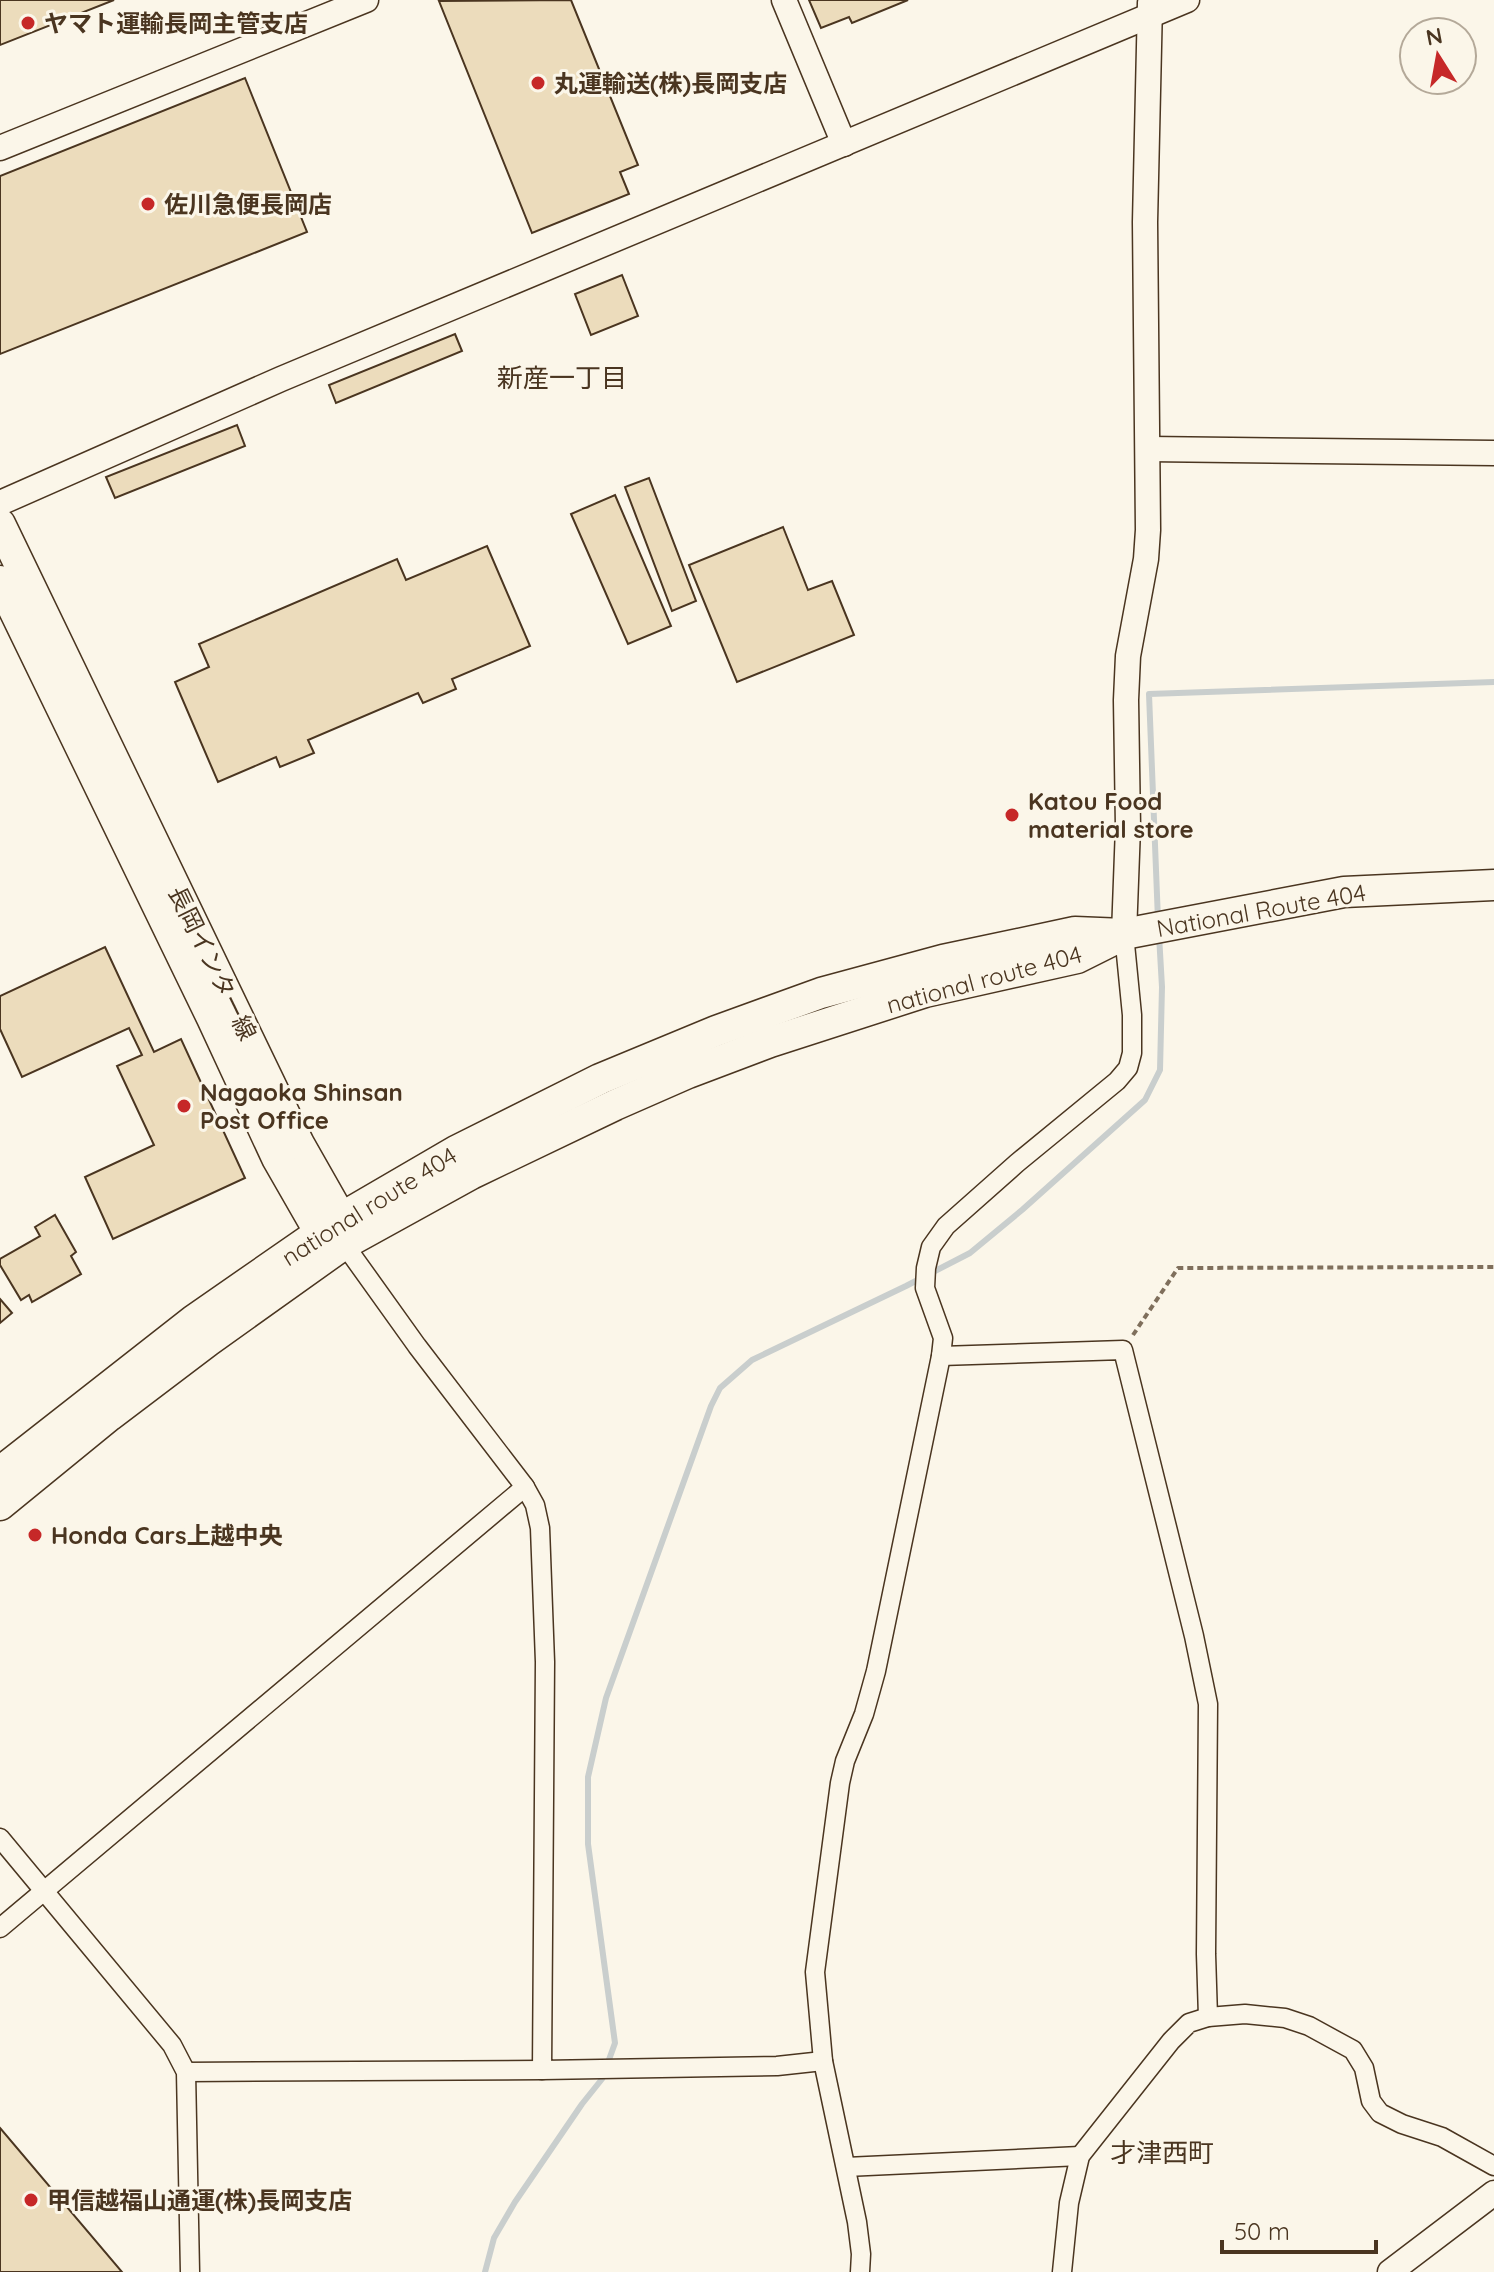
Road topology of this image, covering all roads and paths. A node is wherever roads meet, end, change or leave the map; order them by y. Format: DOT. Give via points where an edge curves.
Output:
graph roads {
  1 [pos="366,0"];
  2 [pos="784,0"];
  3 [pos="1187,0"];
  4 [pos="1150,9"];
  5 [pos="844,144"];
  6 [pos="0,148"];
  7 [pos="1148,449"];
  8 [pos="1494,453"];
  9 [pos="0,503"];
  10 [pos="0,524"];
  11 [pos="0,581"];
  12 [pos="1494,885"];
  13 [pos="1124,934"];
  14 [pos="335,1232"];
  15 [pos="1494,1267"];
  16 [pos="1123,1350"];
  17 [pos="941,1356"];
  18 [pos="0,1472"];
  19 [pos="525,1487"];
  20 [pos="0,1505"];
  21 [pos="0,1838"];
  22 [pos="44,1892"];
  23 [pos="0,1928"];
  24 [pos="1208,2017"];
  25 [pos="823,2061"];
  26 [pos="542,2070"];
  27 [pos="186,2072"];
  28 [pos="1080,2156"];
  29 [pos="1494,2166"];
  30 [pos="846,2167"];
  31 [pos="1494,2193"];
  32 [pos="190,2272"];
  33 [pos="860,2272"];
  34 [pos="1062,2272"];
  35 [pos="1390,2272"];
  1 -- 6 [label="street"];
  2 -- 5 [label="street"];
  3 -- 4 [label="street"];
  4 -- 5 [label="street"];
  4 -- 7 [label="street" via="1145,222"];
  5 -- 9 [label="street" via="281,379"];
  7 -- 8 [label="street"];
  7 -- 13 [label="street" via="1146,559 1128,656"];
  10 -- 14 [label="main road, 長岡インター線" via="299,1144"];
  11 -- 14 [label="main road, 長岡インター線" via="277,1158"];
  12 -- 13 [label="main road, National Route 404" via="1344,892"];
  13 -- 14 [label="main road, national route 404" via="1075,932 943,960 806,998 716,1031 600,1079 456,1151"];
  13 -- 17 [label="street" via="1133,1034 1128,1068 946,1226 931,1247 925,1288 943,1338"];
  14 -- 18 [label="main road, national route 404" via="194,1320"];
  14 -- 19 [label="street"];
  14 -- 20 [label="main road, national route 404"];
  15 -- 16 [label="path" via="1178,1268"];
  16 -- 17 [label="street"];
  16 -- 24 [label="street" via="1208,1704"];
  17 -- 25 [label="street" via="876,1671 840,1783 815,1972"];
  19 -- 22 [label="street"];
  19 -- 26 [label="street" via="540,1528 545,1662"];
  21 -- 22 [label="street"];
  22 -- 23 [label="street"];
  22 -- 27 [label="street" via="172,2045"];
  24 -- 28 [label="street" via="1189,2023 1171,2041"];
  24 -- 29 [label="street" via="1245,2014 1309,2026 1353,2050 1380,2113 1442,2137"];
  25 -- 26 [label="street"];
  25 -- 30 [label="street"];
  26 -- 27 [label="street"];
  27 -- 32 [label="street"];
  28 -- 30 [label="street"];
  28 -- 34 [label="street"];
  30 -- 33 [label="street"];
  31 -- 35 [label="street"];
}
